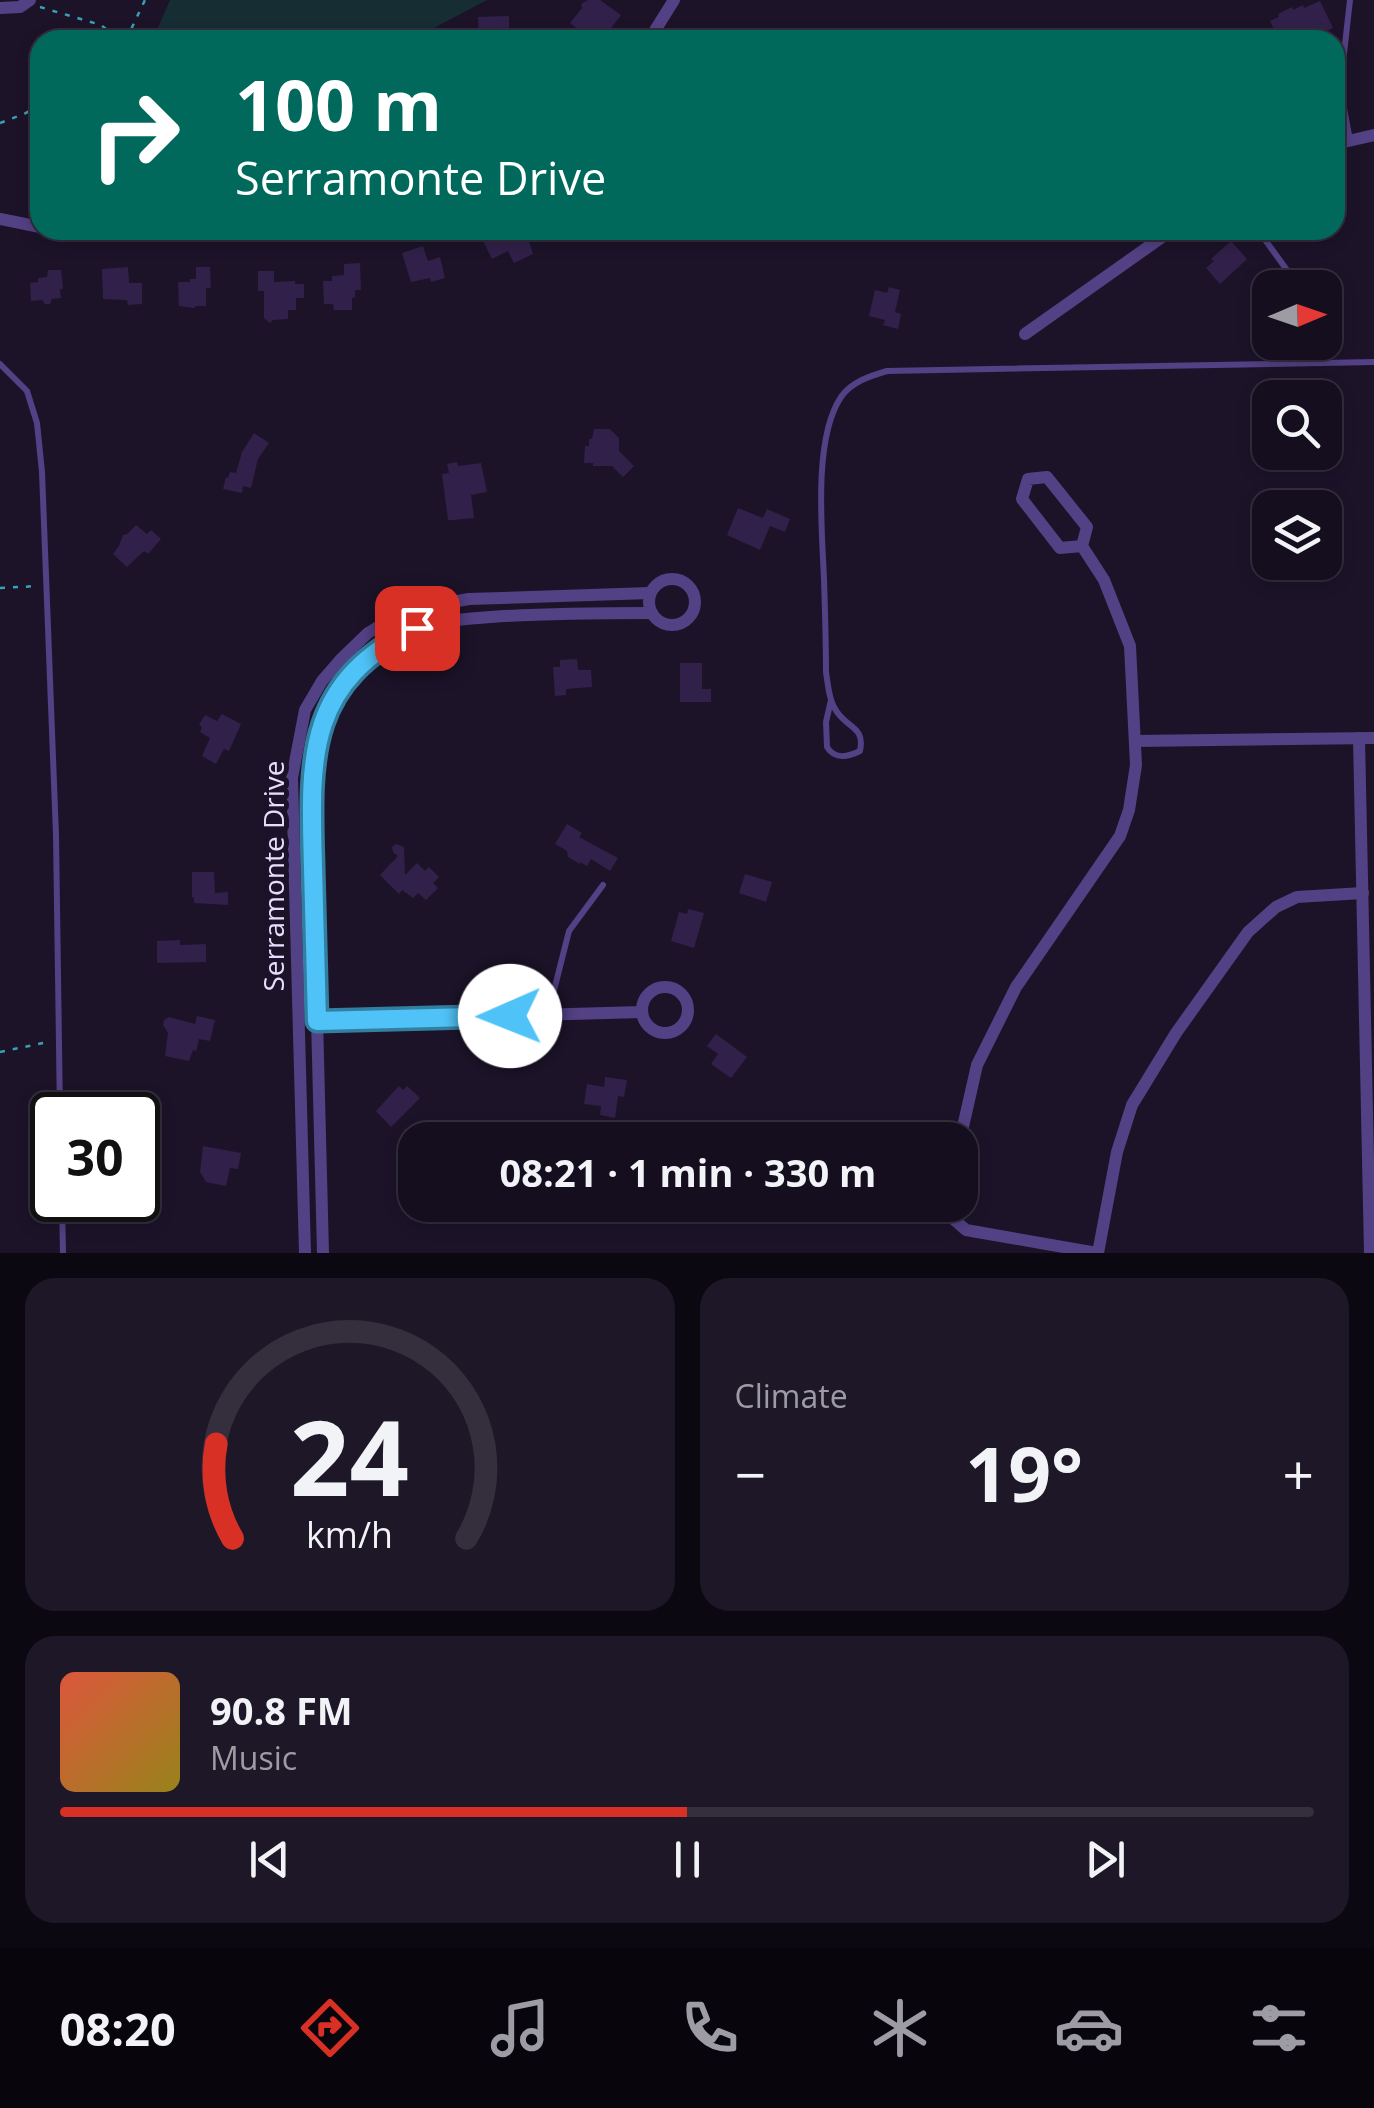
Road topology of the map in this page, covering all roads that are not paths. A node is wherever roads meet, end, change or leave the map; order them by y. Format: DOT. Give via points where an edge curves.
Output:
graph roads {
  1 [pos="674,0"];
  2 [pos="1350,0"];
  3 [pos="29,2"];
  4 [pos="0,8"];
  5 [pos="654,30"];
  6 [pos="1345,52"];
  7 [pos="1345,105"];
  8 [pos="1374,135"];
  9 [pos="1350,140"];
  10 [pos="1345,141"];
  11 [pos="0,219"];
  12 [pos="30,225"];
  13 [pos="1158,240"];
  14 [pos="1265,240"];
  15 [pos="1287,270"];
  16 [pos="1025,334"];
  17 [pos="1374,362"];
  18 [pos="0,364"];
  19 [pos="1082,546"];
  20 [pos="650,593"];
  21 [pos="523,597"];
  22 [pos="652,614"];
  23 [pos="524,615"];
  24 [pos="360,640"];
  25 [pos="371,655"];
  26 [pos="831,700"];
  27 [pos="1367,738"];
  28 [pos="1135,741"];
  29 [pos="292,823"];
  30 [pos="312,823"];
  31 [pos="603,885"];
  32 [pos="1362,893"];
  33 [pos="642,1012"];
  34 [pos="548,1015"];
  35 [pos="299,1021"];
  36 [pos="317,1021"];
  37 [pos="59,1092"];
  38 [pos="964,1122"];
  39 [pos="62,1222"];
  40 [pos="957,1222"];
  41 [pos="63,1253"];
  42 [pos="305,1253"];
  43 [pos="324,1253"];
  44 [pos="1098,1253"];
  45 [pos="1370,1253"];
  1 -- 5 [label="street"];
  2 -- 6 [label="lane"];
  3 -- 4 [label="street"];
  7 -- 9 [label="lane"];
  8 -- 9 [label="street"];
  9 -- 10 [label="street"];
  11 -- 12 [label="street"];
  13 -- 16 [label="street"];
  14 -- 15 [label="lane"];
  17 -- 26 [label="lane" via="887,371 860,381 838,402 822,468"];
  18 -- 37 [label="lane" via="28,390 38,422"];
  19 -- 19 [label="street" via="1088,527 1047,477 1028,479 1022,499 1060,548"];
  19 -- 28 [label="street" via="1104,580 1130,646"];
  20 -- 21 [label="street, Serramonte Drive"];
  20 -- 22 [label="street"];
  20 -- 22 [label="street, Serramonte Drive" via="676,578 690,586 695,600 692,615 679,624 664,624"];
  21 -- 23 [label="street"];
  21 -- 24 [label="street, Serramonte Drive" via="418,608"];
  22 -- 23 [label="street, Serramonte Drive"];
  23 -- 25 [label="street, Serramonte Drive" via="417,628"];
  24 -- 25 [label="street"];
  24 -- 29 [label="street, Serramonte Drive" via="305,710 292,778"];
  25 -- 30 [label="street, Serramonte Drive" via="324,717 313,765"];
  26 -- 26 [label="lane" via="862,740 860,751 849,756 827,747"];
  27 -- 28 [label="street"];
  27 -- 32 [label="street"];
  28 -- 38 [label="street" via="1120,836 1016,987 977,1065"];
  29 -- 30 [label="street"];
  29 -- 35 [label="street, Serramonte Drive"];
  30 -- 36 [label="street, Serramonte Drive"];
  31 -- 34 [label="lane" via="570,932"];
  32 -- 44 [label="street" via="1297,896 1248,932 1132,1105"];
  32 -- 45 [label="street"];
  33 -- 34 [label="street"];
  34 -- 36 [label="street"];
  35 -- 36 [label="street"];
  35 -- 42 [label="street, Serramonte Drive"];
  36 -- 43 [label="street, Serramonte Drive"];
  39 -- 41 [label="lane"];
  40 -- 44 [label="street" via="966,1230"];
}
